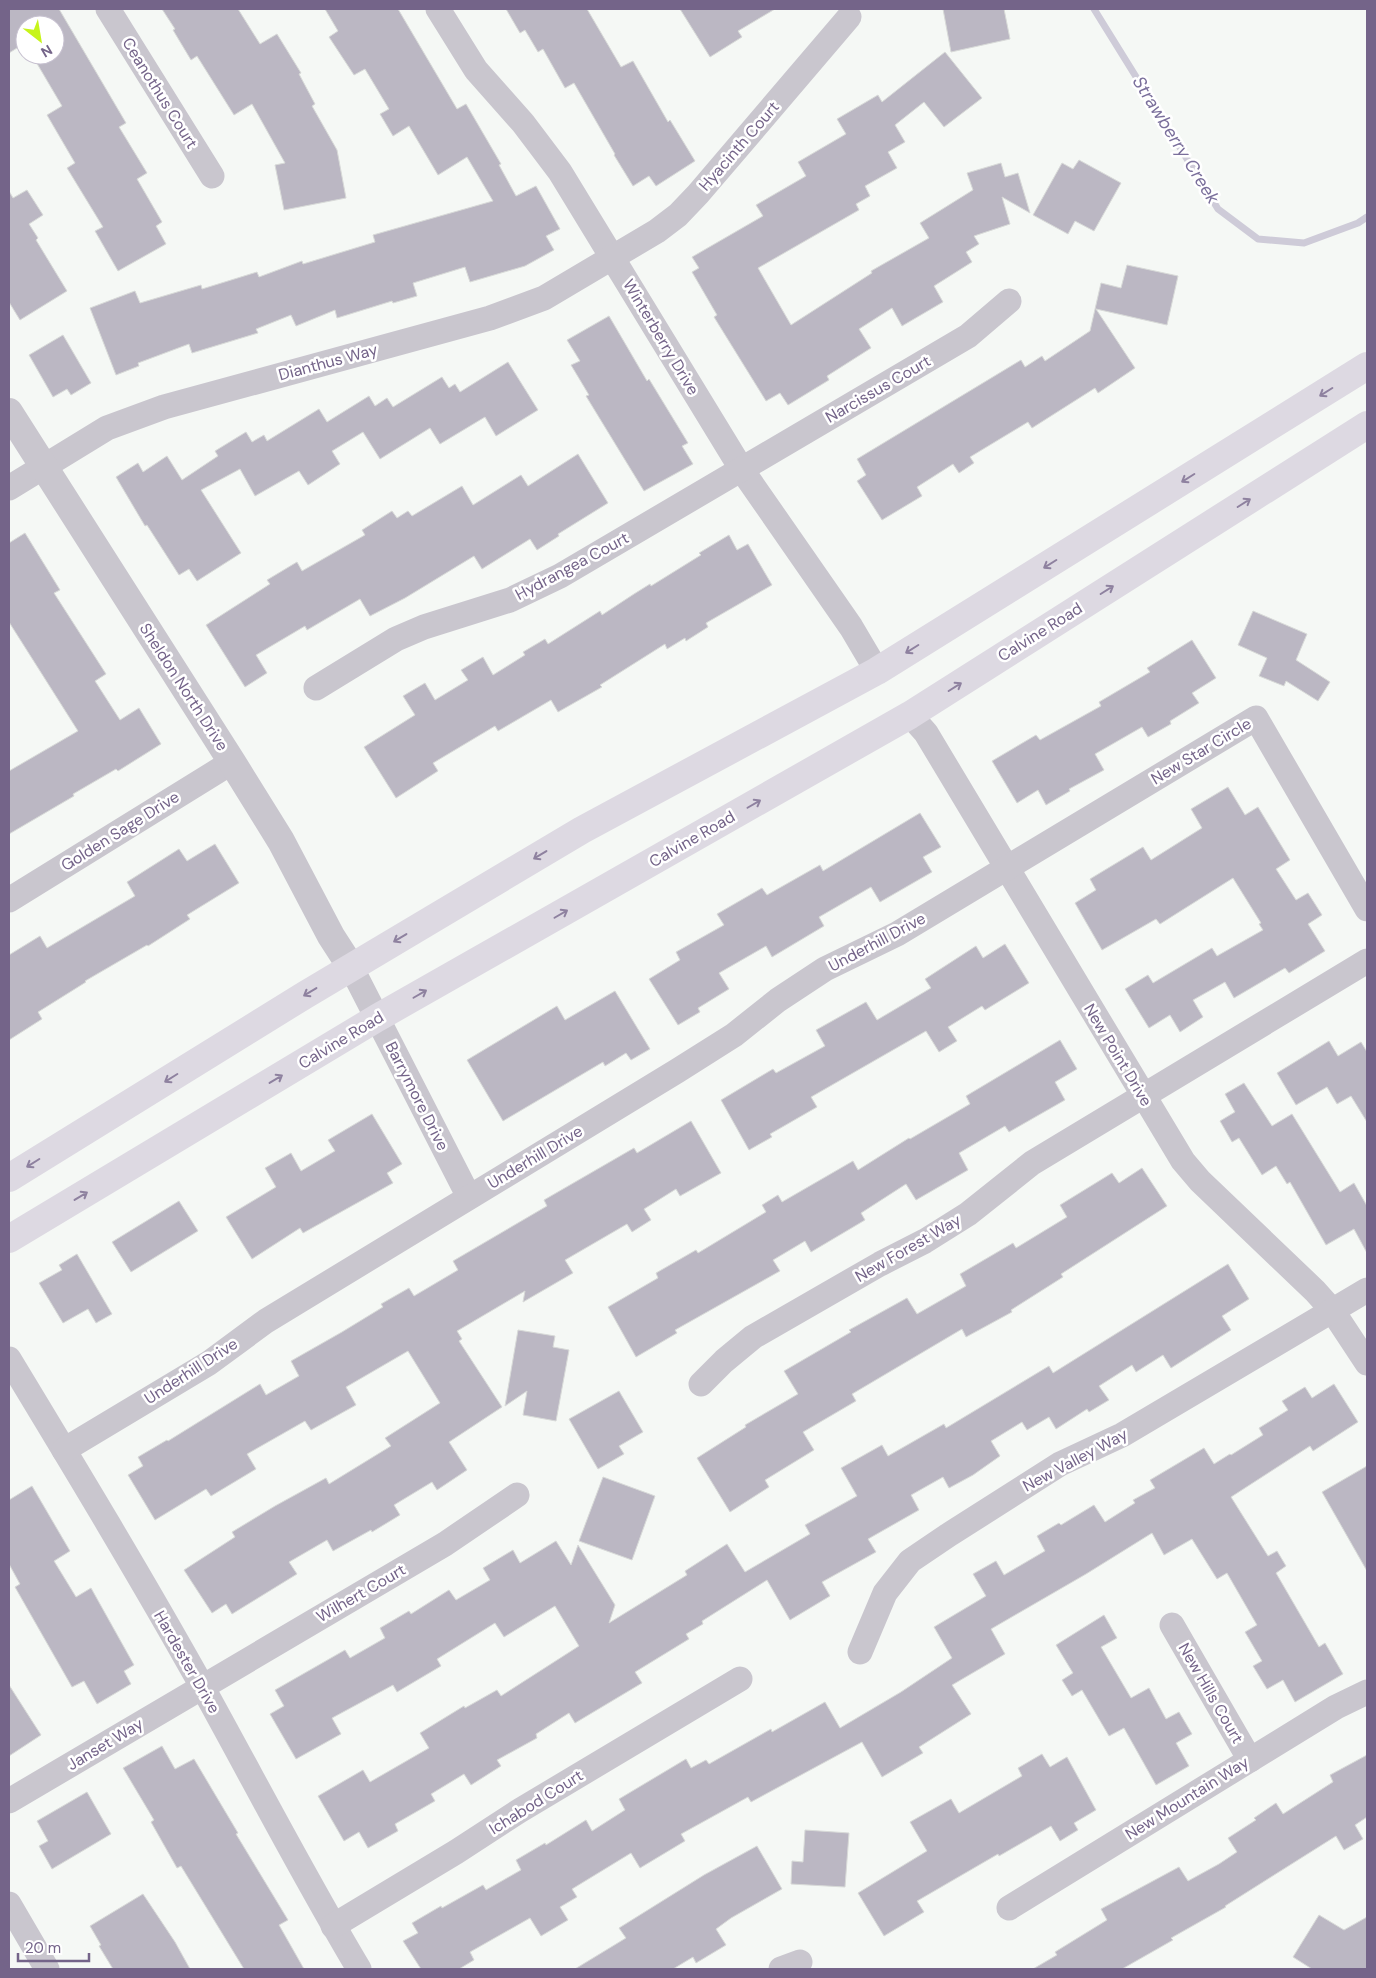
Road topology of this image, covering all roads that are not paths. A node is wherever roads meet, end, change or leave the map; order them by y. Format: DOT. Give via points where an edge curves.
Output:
graph roads {
  1 [pos="108,9"];
  2 [pos="438,9"];
  3 [pos="849,18"];
  4 [pos="212,176"];
  5 [pos="614,258"];
  6 [pos="1008,301"];
  7 [pos="1367,366"];
  8 [pos="9,412"];
  9 [pos="1367,425"];
  10 [pos="42,467"];
  11 [pos="742,470"];
  12 [pos="9,488"];
  13 [pos="877,671"];
  14 [pos="316,688"];
  15 [pos="910,715"];
  16 [pos="232,762"];
  17 [pos="1007,868"];
  18 [pos="9,900"];
  19 [pos="1367,909"];
  20 [pos="1367,961"];
  21 [pos="351,967"];
  22 [pos="377,1018"];
  23 [pos="1143,1096"];
  24 [pos="9,1178"];
  25 [pos="469,1197"];
  26 [pos="9,1239"];
  27 [pos="1367,1290"];
  28 [pos="1332,1310"];
  29 [pos="9,1360"];
  30 [pos="1367,1363"];
  31 [pos="701,1384"];
  32 [pos="64,1450"];
  33 [pos="517,1495"];
  34 [pos="1172,1626"];
  35 [pos="860,1652"];
  36 [pos="740,1680"];
  37 [pos="202,1686"];
  38 [pos="1367,1692"];
  39 [pos="1250,1760"];
  40 [pos="9,1801"];
  41 [pos="9,1904"];
  42 [pos="1009,1908"];
  43 [pos="333,1926"];
  44 [pos="47,1969"];
  45 [pos="359,1969"];
  1 -- 4 [label="street, Ceanothus Court"];
  2 -- 5 [label="street, Winterberry Drive" via="480,76 523,123 560,172"];
  3 -- 5 [label="street, Hyacinth Court" via="678,215"];
  5 -- 10 [label="street, Dianthus Way" via="544,298 490,318 164,406 107,428"];
  5 -- 11 [label="street, Winterberry Drive"];
  6 -- 11 [label="street, Narcissus Court" via="968,336"];
  7 -- 13 [label="main road, one-way"];
  8 -- 10 [label="street, Sheldon North Drive"];
  15 -- 9 [label="main road, Calvine Road, one-way"];
  10 -- 12 [label="street, Dianthus Way"];
  10 -- 16 [label="street, Sheldon North Drive"];
  11 -- 13 [label="street, Winterberry Drive" via="851,627"];
  11 -- 14 [label="street, Hydrangea Court" via="536,588 396,639"];
  13 -- 21 [label="main road, one-way" via="582,830"];
  15 -- 17 [label="street, New Point Drive" via="926,733"];
  22 -- 15 [label="main road, Calvine Road, one-way"];
  16 -- 18 [label="street, Golden Sage Drive"];
  16 -- 21 [label="street, Sheldon North Drive" via="281,841"];
  17 -- 19 [label="street, New Star Circle" via="1256,718"];
  17 -- 23 [label="street, New Point Drive"];
  17 -- 25 [label="street, Underhill Drive" via="897,934 825,969 734,1035"];
  20 -- 23 [label="street"];
  21 -- 22 [label="street, Barrymore Drive"];
  21 -- 24 [label="main road, one-way"];
  22 -- 25 [label="street, Barrymore Drive"];
  26 -- 22 [label="main road, Calvine Road, one-way"];
  23 -- 28 [label="street, New Point Drive" via="1183,1161"];
  23 -- 31 [label="street, New Forest Way" via="1032,1163 968,1214 925,1241 753,1337"];
  25 -- 32 [label="street, Underhill Drive" via="275,1316 208,1363"];
  27 -- 28 [label="street, New Valley Way"];
  28 -- 30 [label="street, New Point Drive"];
  28 -- 35 [label="street, New Valley Way" via="1122,1435 1060,1464 910,1561 885,1593"];
  29 -- 32 [label="street, Hardester Drive"];
  32 -- 37 [label="street, Hardester Drive"];
  33 -- 37 [label="street, Wilhert Court" via="445,1544"];
  34 -- 39 [label="street, New Hills Court"];
  36 -- 43 [label="street, Ichabod Court"];
  37 -- 40 [label="street, Janset Way"];
  37 -- 43 [label="street, Hardester Drive"];
  38 -- 39 [label="street, New Mountain Way" via="1336,1707"];
  39 -- 42 [label="street, New Mountain Way"];
  41 -- 44 [label="street"];
  43 -- 45 [label="street, Hardester Drive"];
}
